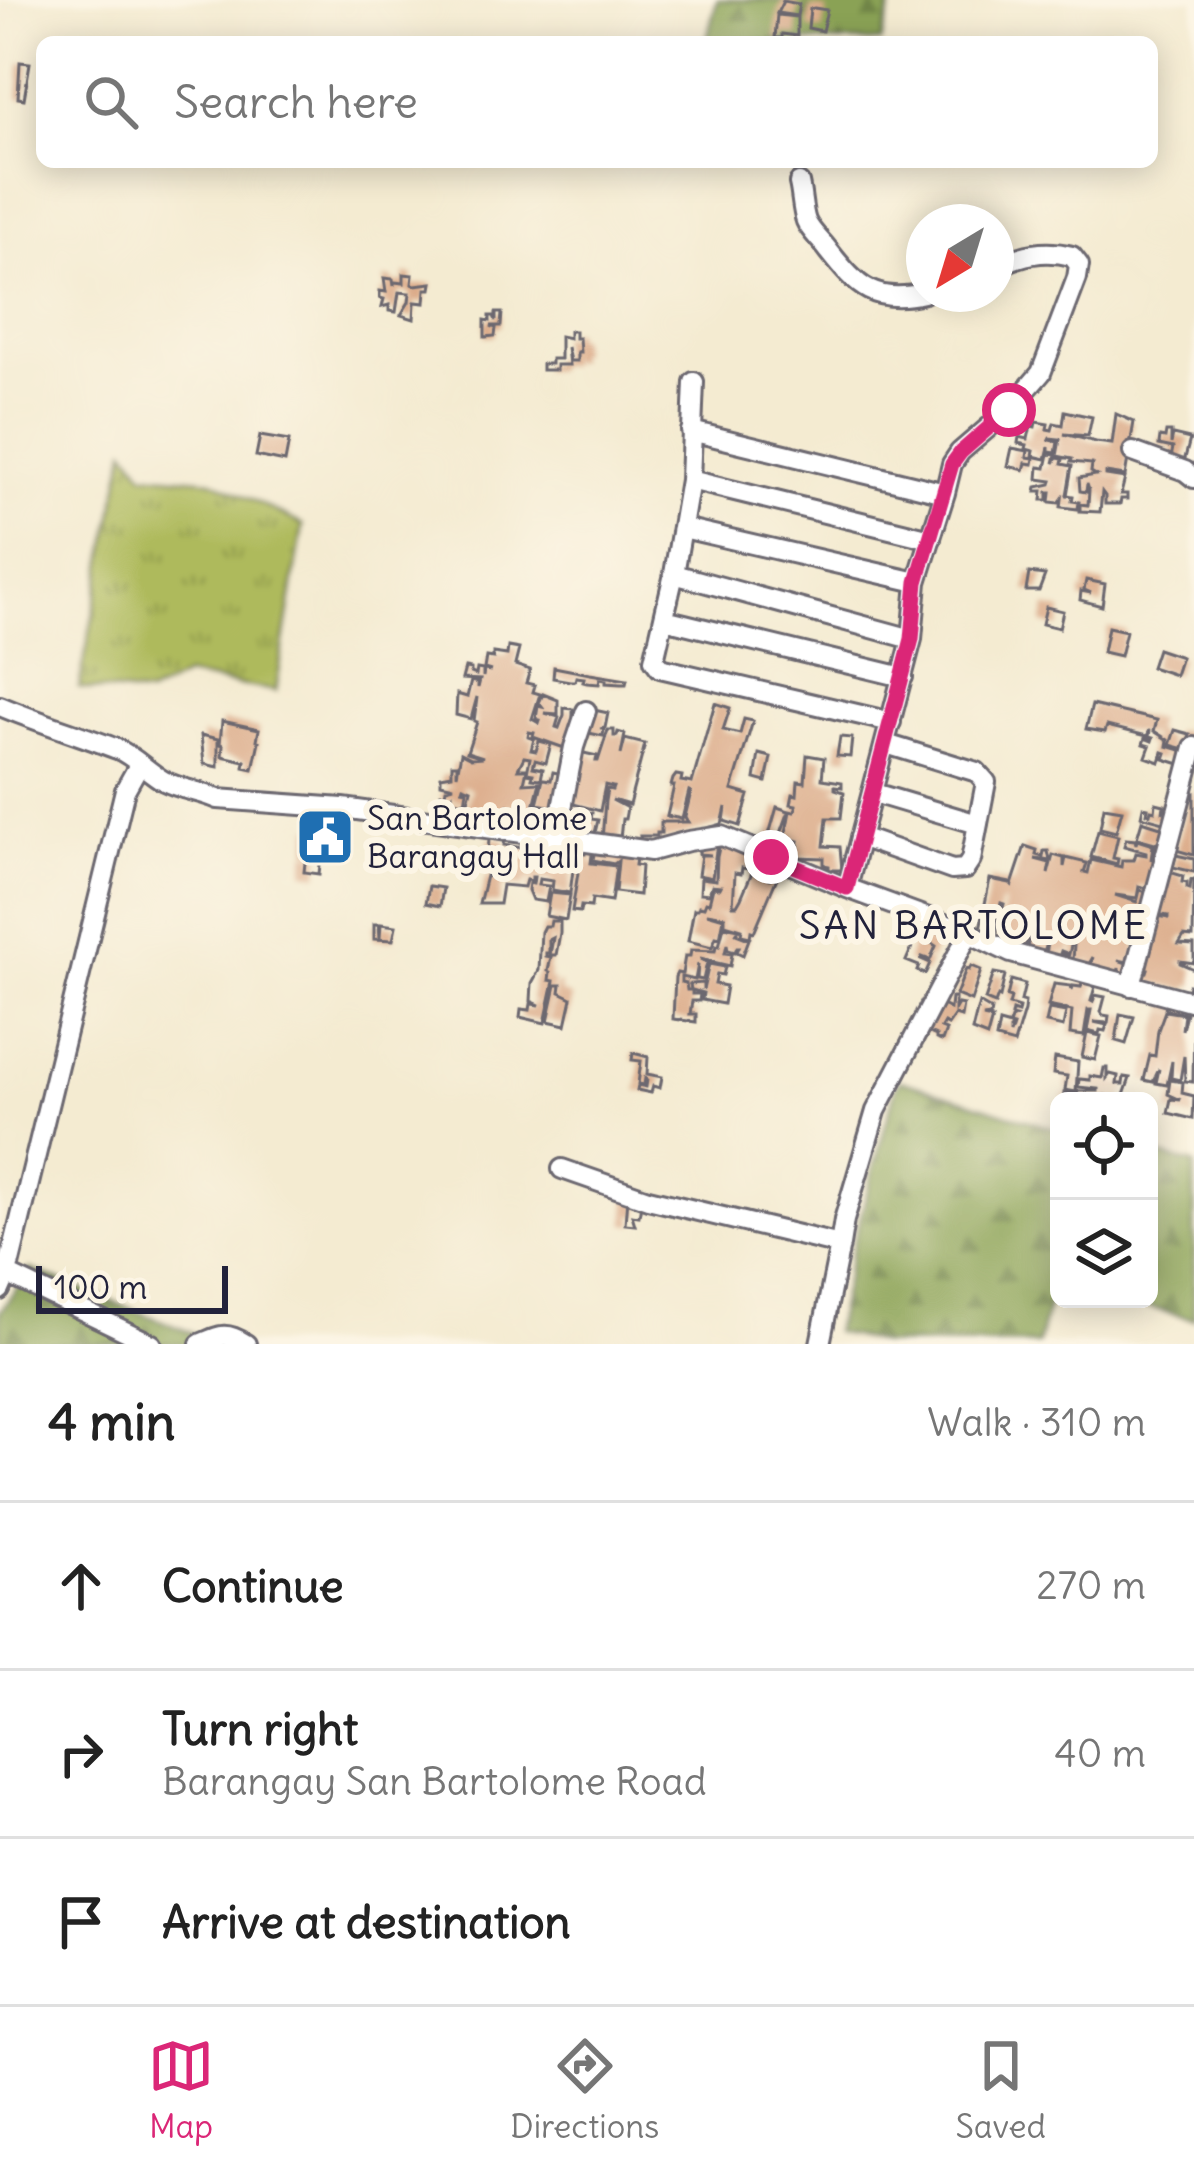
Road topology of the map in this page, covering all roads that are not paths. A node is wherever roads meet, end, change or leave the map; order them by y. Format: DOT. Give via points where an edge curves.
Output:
graph roads {
  1 [pos="800,183"];
  2 [pos="1014,258"];
  3 [pos="906,297"];
  4 [pos="694,382"];
  5 [pos="691,431"];
  6 [pos="1132,452"];
  7 [pos="1194,478"];
  8 [pos="690,480"];
  9 [pos="945,493"];
  10 [pos="683,528"];
  11 [pos="931,538"];
  12 [pos="674,574"];
  13 [pos="917,582"];
  14 [pos="664,619"];
  15 [pos="912,639"];
  16 [pos="903,676"];
  17 [pos="0,706"];
  18 [pos="586,711"];
  19 [pos="891,722"];
  20 [pos="886,744"];
  21 [pos="1194,747"];
  22 [pos="139,765"];
  23 [pos="874,793"];
  24 [pos="978,824"];
  25 [pos="860,837"];
  26 [pos="556,838"];
  27 [pos="847,888"];
  28 [pos="969,933"];
  29 [pos="1131,986"];
  30 [pos="1194,1002"];
  31 [pos="562,1169"];
  32 [pos="840,1245"];
  33 [pos="3,1282"];
  34 [pos="152,1344"];
  35 [pos="200,1344"];
  36 [pos="246,1344"];
  37 [pos="820,1344"];
  1 -- 3 [label="street" via="807,223 862,287"];
  2 -- 9 [label="street" via="1048,250 1072,256 1077,278 1041,373 961,452"];
  4 -- 5 [label="street"];
  5 -- 8 [label="street"];
  5 -- 9 [label="street"];
  6 -- 7 [label="street"];
  8 -- 10 [label="street"];
  8 -- 11 [label="street"];
  9 -- 11 [label="street"];
  10 -- 12 [label="street"];
  10 -- 13 [label="street"];
  11 -- 13 [label="street"];
  12 -- 14 [label="street"];
  12 -- 15 [label="street"];
  13 -- 15 [label="street"];
  14 -- 16 [label="street"];
  14 -- 19 [label="street" via="654,660 660,668"];
  15 -- 16 [label="street"];
  16 -- 19 [label="street"];
  17 -- 22 [label="street" via="124,752"];
  18 -- 26 [label="street"];
  19 -- 20 [label="street"];
  20 -- 23 [label="street"];
  20 -- 24 [label="street" via="977,772 986,782"];
  21 -- 29 [label="street"];
  22 -- 26 [label="street" via="218,799"];
  22 -- 33 [label="street" via="125,790"];
  23 -- 24 [label="street"];
  23 -- 25 [label="street"];
  24 -- 25 [label="street" via="971,860 952,870"];
  25 -- 27 [label="street"];
  26 -- 27 [label="street" via="651,851 722,836"];
  27 -- 28 [label="street"];
  28 -- 29 [label="street"];
  28 -- 32 [label="street" via="876,1112"];
  29 -- 30 [label="street"];
  31 -- 32 [label="street" via="648,1199"];
  32 -- 37 [label="street"];
  33 -- 34 [label="street"];
  35 -- 36 [label="street" via="219,1335"];
}
